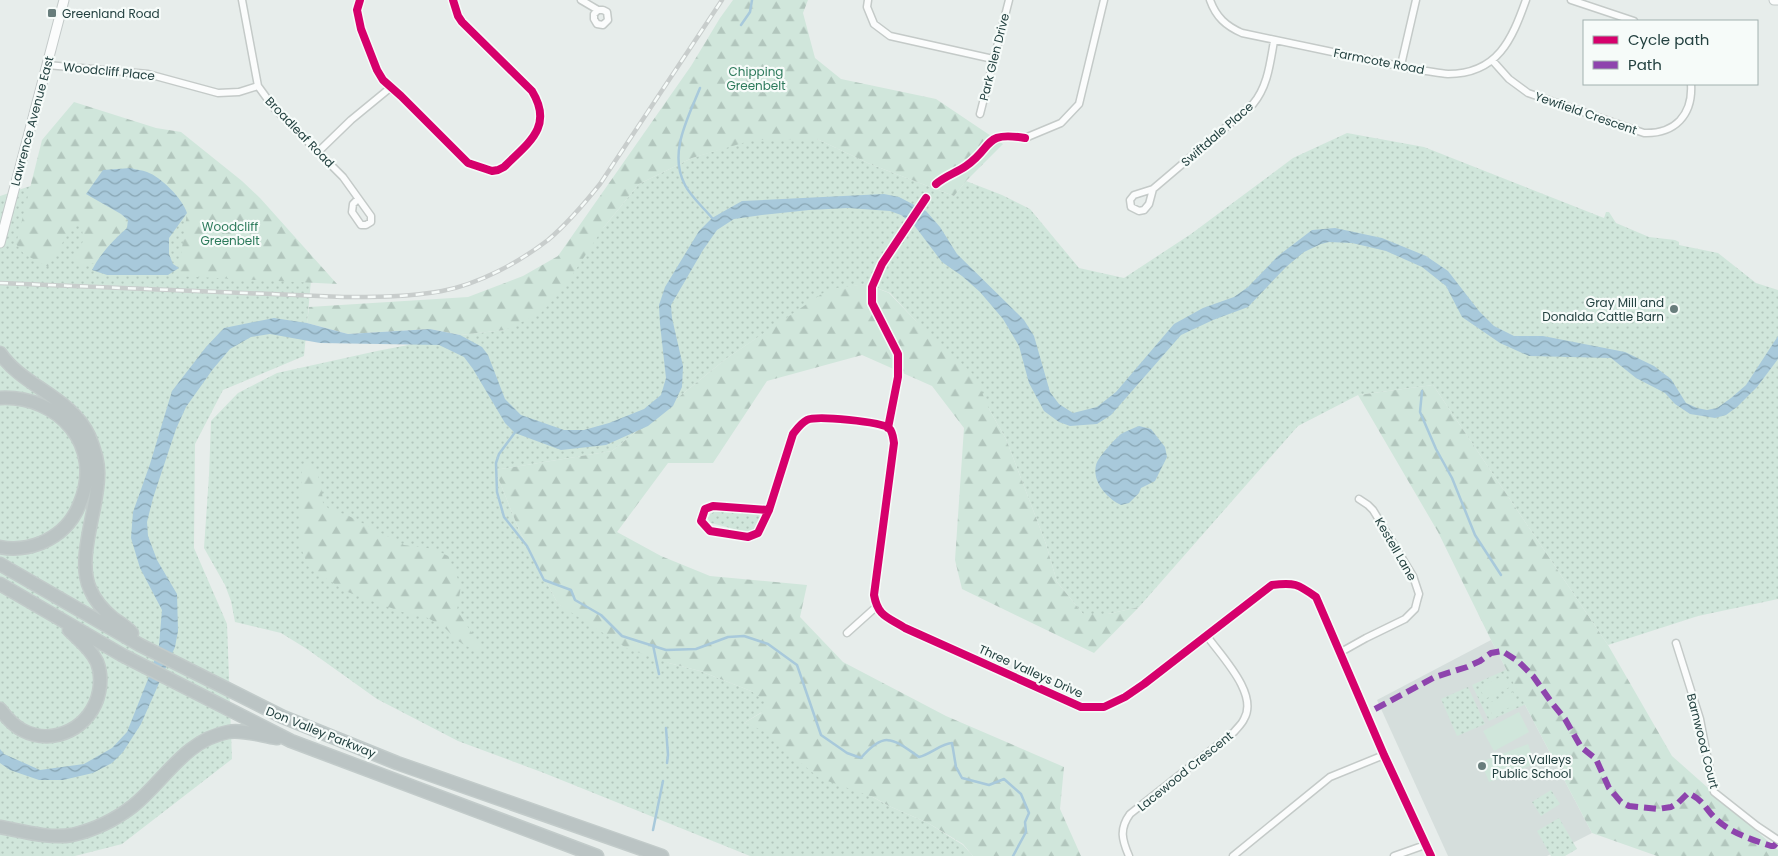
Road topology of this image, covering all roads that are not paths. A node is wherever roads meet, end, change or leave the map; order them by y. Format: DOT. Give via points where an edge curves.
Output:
graph roads {
  1 [pos="64,0"];
  2 [pos="242,0"];
  3 [pos="360,0"];
  4 [pos="453,0"];
  5 [pos="581,0"];
  6 [pos="868,0"];
  7 [pos="1009,0"];
  8 [pos="1104,0"];
  9 [pos="1210,0"];
  10 [pos="1416,0"];
  11 [pos="1526,0"];
  12 [pos="1571,0"];
  13 [pos="1774,0"];
  14 [pos="1778,0"];
  15 [pos="598,10"];
  16 [pos="1631,20"];
  17 [pos="1274,41"];
  18 [pos="993,58"];
  19 [pos="1492,60"];
  20 [pos="47,65"];
  21 [pos="1401,65"];
  22 [pos="1690,85"];
  23 [pos="258,86"];
  24 [pos="390,88"];
  25 [pos="980,114"];
  26 [pos="1025,138"];
  27 [pos="319,151"];
  28 [pos="1153,189"];
  29 [pos="358,199"];
  30 [pos="0,243"];
  31 [pos="0,353"];
  32 [pos="0,398"];
  33 [pos="1359,499"];
  34 [pos="769,510"];
  35 [pos="0,547"];
  36 [pos="0,564"];
  37 [pos="0,584"];
  38 [pos="876,607"];
  39 [pos="52,615"];
  40 [pos="847,633"];
  41 [pos="1207,636"];
  42 [pos="1676,643"];
  43 [pos="140,645"];
  44 [pos="1341,652"];
  45 [pos="0,709"];
  46 [pos="291,741"];
  47 [pos="1384,754"];
  48 [pos="0,827"];
  49 [pos="1778,840"];
  50 [pos="1425,845"];
  51 [pos="597,856"];
  52 [pos="662,856"];
  53 [pos="1128,856"];
  54 [pos="1233,856"];
  55 [pos="1394,856"];
  56 [pos="1431,856"];
  1 -- 20 [label="main road, Lawrence Avenue East"];
  2 -- 23 [label="street, Broadleaf Road"];
  3 -- 24 [label="street" via="357,10 364,38 376,70"];
  4 -- 24 [label="street" via="462,22 532,91 541,109 536,135 504,167 492,171 476,167 462,158"];
  5 -- 15 [label="street"];
  6 -- 18 [label="street" via="867,8 874,24 890,36"];
  7 -- 18 [label="street, Park Glen Drive"];
  8 -- 26 [label="street" via="1079,104 1061,123"];
  9 -- 17 [label="street, Farmcote Road" via="1217,15 1232,29"];
  10 -- 21 [label="street"];
  11 -- 19 [label="street, Farmcote Road" via="1506,46"];
  12 -- 16 [label="street"];
  13 -- 14 [label="main road"];
  17 -- 21 [label="street, Farmcote Road"];
  17 -- 28 [label="street, Swiftdale Place" via="1260,96"];
  18 -- 25 [label="street, Park Glen Drive"];
  19 -- 21 [label="street, Farmcote Road" via="1459,73"];
  19 -- 22 [label="street, Yewfield Crescent" via="1528,93 1644,133 1664,131 1681,121 1690,102"];
  20 -- 23 [label="street, Woodcliff Place" via="148,74 218,93 239,92"];
  20 -- 30 [label="main road, Lawrence Avenue East"];
  23 -- 27 [label="street, Broadleaf Road" via="274,108"];
  24 -- 27 [label="street"];
  27 -- 29 [label="street, Broadleaf Road"];
  31 -- 43 [label="highway" via="76,417 88,434 96,454 98,476 88,541 86,566 89,588 102,608 130,630"];
  32 -- 35 [label="highway" via="29,400 47,406 64,418 84,449 88,468 85,492 66,528 30,547"];
  33 -- 44 [label="street, Kestell Lane" via="1373,510 1413,576 1419,594 1415,609 1405,619"];
  34 -- 34 [label="street" via="713,506 705,509 701,521 710,531 748,537 758,533"];
  34 -- 38 [label="street" via="793,434 808,419 878,424 888,428 894,443 874,595"];
  36 -- 43 [label="highway, Don Valley Parkway"];
  37 -- 39 [label="highway, Don Valley Parkway"];
  38 -- 40 [label="street"];
  38 -- 41 [label="street, Three Valleys Drive" via="905,628 1081,707 1104,707 1124,697"];
  39 -- 45 [label="highway" via="96,660 100,680 95,706 79,726 47,737 15,726"];
  39 -- 46 [label="highway, Don Valley Parkway" via="194,693"];
  41 -- 44 [label="street, Three Valleys Drive" via="1272,585 1290,583 1316,597"];
  41 -- 53 [label="street, Lacewood Crescent" via="1246,693 1245,719 1234,732 1130,814 1122,830"];
  42 -- 49 [label="street, Barnwood Court" via="1700,719 1714,792"];
  43 -- 52 [label="highway, Don Valley Parkway" via="283,718 388,759"];
  44 -- 47 [label="street, Three Valleys Drive"];
  46 -- 48 [label="highway" via="229,732 210,738 188,751 118,818 70,835 44,835"];
  46 -- 51 [label="highway, Don Valley Parkway"];
  47 -- 50 [label="street, Three Valleys Drive"];
  47 -- 54 [label="street" via="1330,777"];
  50 -- 55 [label="street"];
  50 -- 56 [label="street, Three Valleys Drive"];
}
